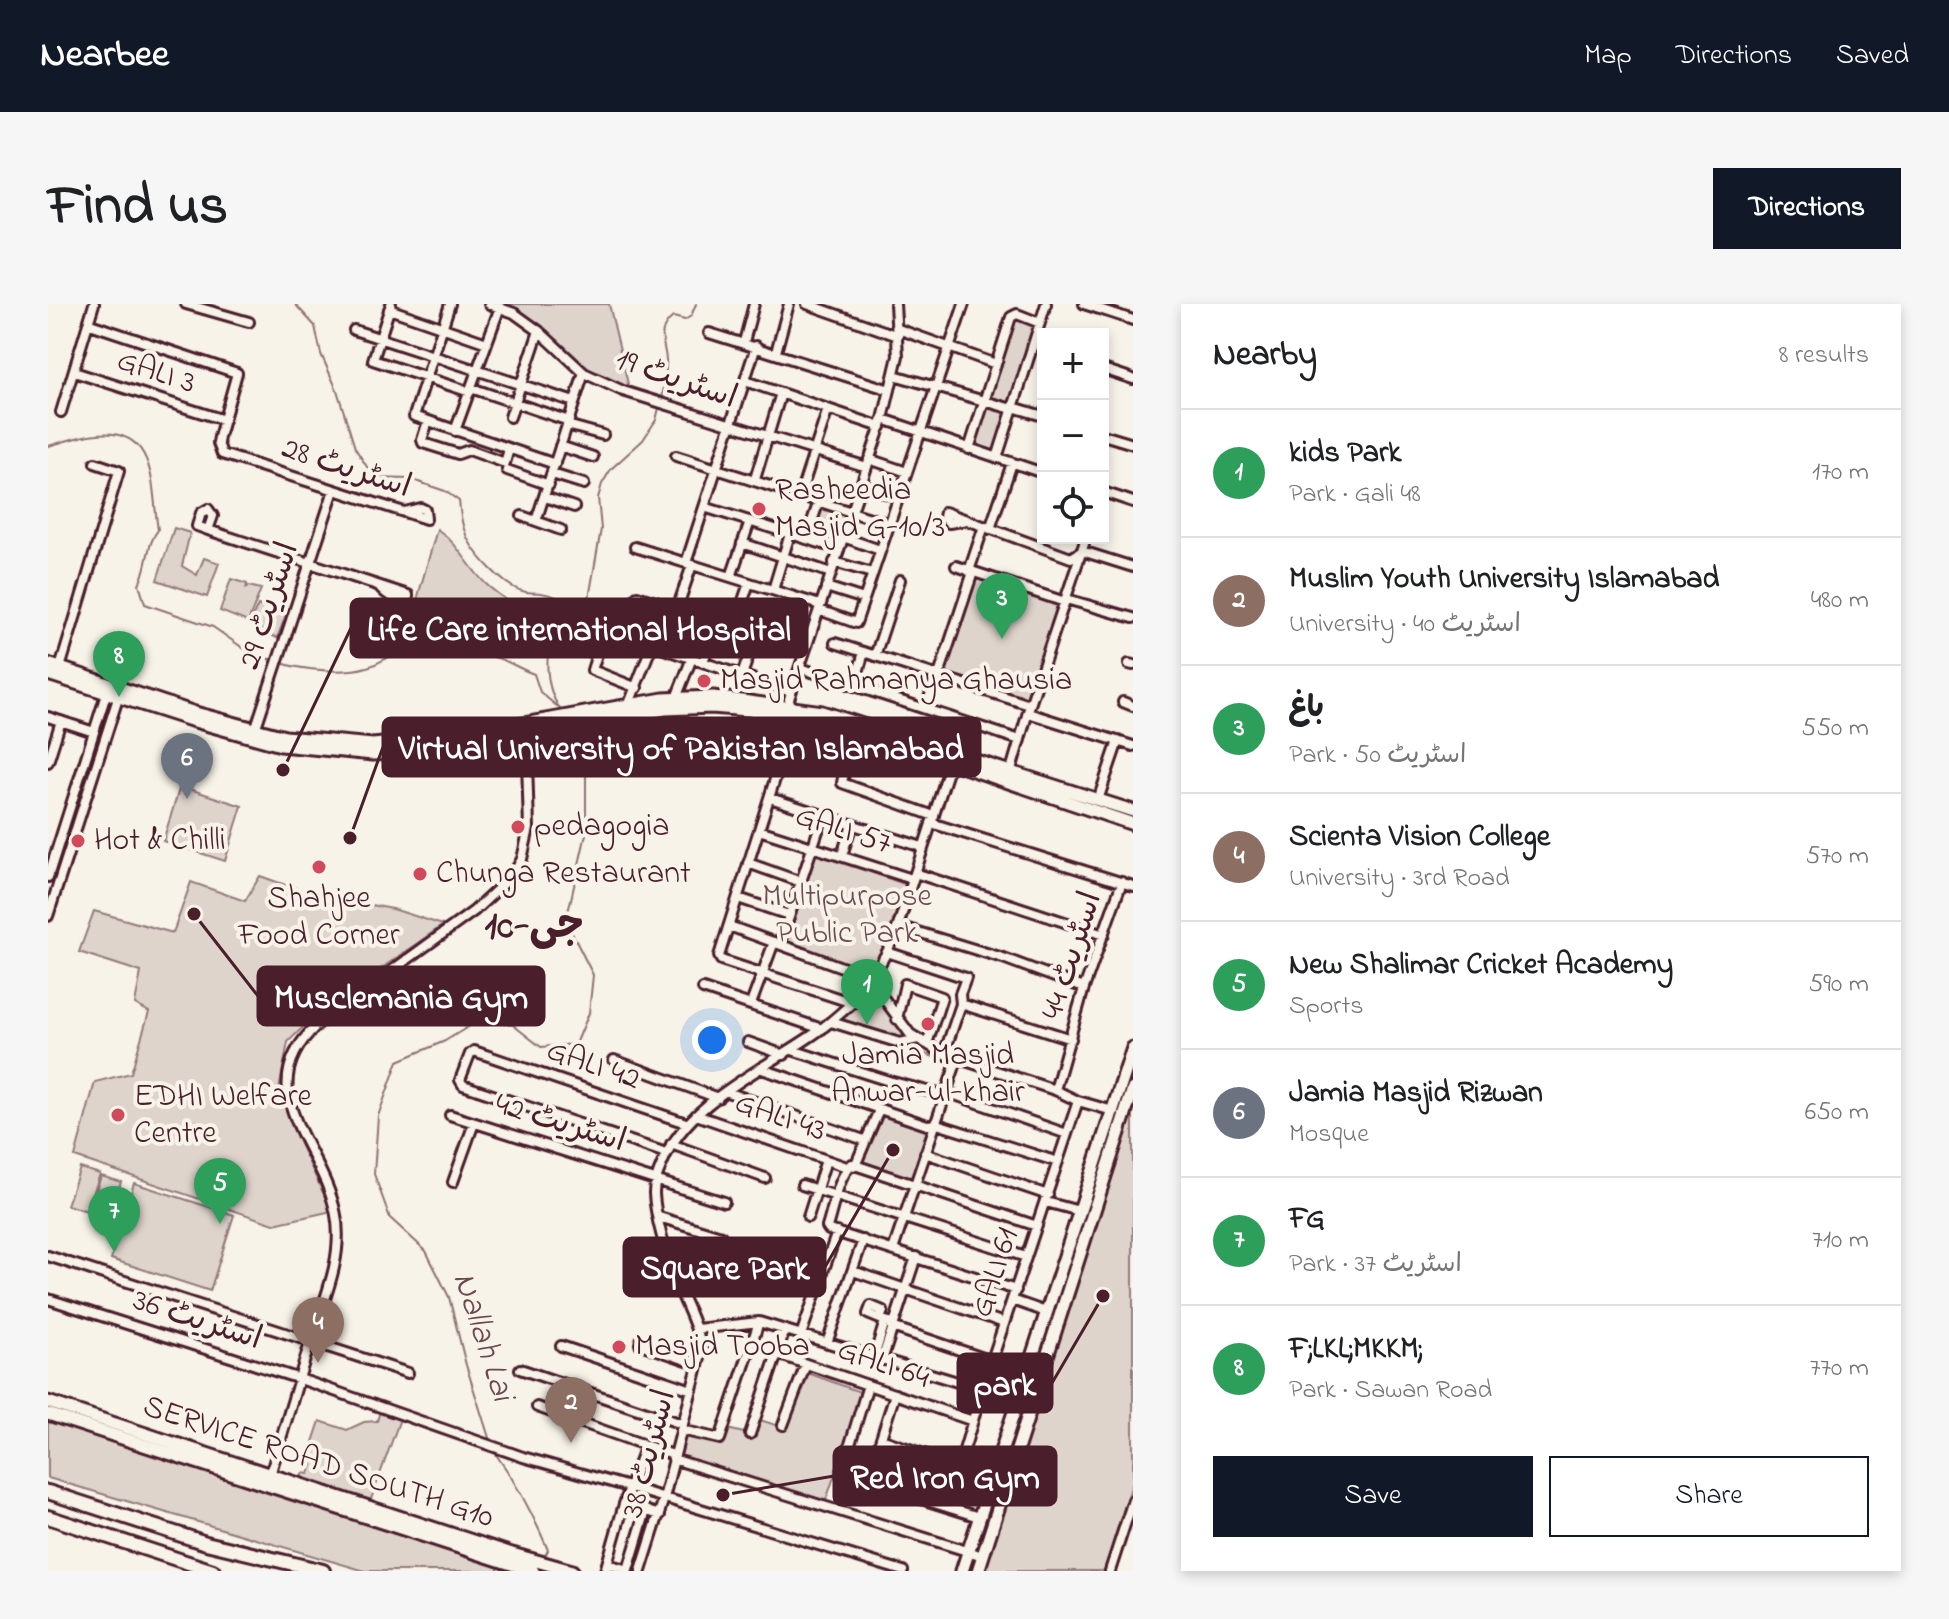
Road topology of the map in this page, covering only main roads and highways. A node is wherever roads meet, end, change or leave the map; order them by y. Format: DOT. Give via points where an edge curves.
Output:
graph roads {
  1 [pos="54,666"];
  2 [pos="48,674"];
  3 [pos="114,690"];
  4 [pos="791,710"];
  5 [pos="602,714"];
  6 [pos="952,760"];
  7 [pos="1009,778"];
  8 [pos="1133,811"];
  9 [pos="1133,824"];
  10 [pos="1133,1048"];
  11 [pos="1133,1089"];
  12 [pos="1061,1267"];
  13 [pos="1074,1271"];
  14 [pos="48,1402"];
  15 [pos="48,1414"];
  16 [pos="48,1492"];
  17 [pos="48,1517"];
  18 [pos="396,1522"];
  19 [pos="266,1558"];
  20 [pos="512,1559"];
  21 [pos="212,1571"];
  22 [pos="295,1571"];
  23 [pos="323,1571"];
  24 [pos="533,1571"];
  25 [pos="571,1571"];
  26 [pos="962,1571"];
  27 [pos="978,1571"];
  1 -- 3 [label="main road"];
  2 -- 3 [label="main road"];
  3 -- 5 [label="main road" via="254,733 373,745"];
  4 -- 5 [label="main road" via="695,707"];
  4 -- 5 [label="main road" via="713,697 629,704"];
  4 -- 6 [label="main road"];
  4 -- 6 [label="main road" via="822,712"];
  6 -- 7 [label="main road"];
  7 -- 8 [label="main road"];
  7 -- 9 [label="main road"];
  10 -- 12 [label="main road"];
  11 -- 13 [label="main road"];
  12 -- 13 [label="main road"];
  12 -- 26 [label="main road"];
  13 -- 27 [label="main road"];
  14 -- 18 [label="main road, SERVICE ROAD SOUTH G10"];
  15 -- 18 [label="main road, SERVICE ROAD SOUTH G10"];
  16 -- 19 [label="highway"];
  17 -- 21 [label="highway"];
  18 -- 20 [label="main road, SERVICE ROAD SOUTH G10"];
  19 -- 22 [label="highway"];
  19 -- 23 [label="highway"];
  20 -- 24 [label="main road, SERVICE ROAD SOUTH G10"];
  20 -- 25 [label="main road, SERVICE ROAD SOUTH G10"];
}
